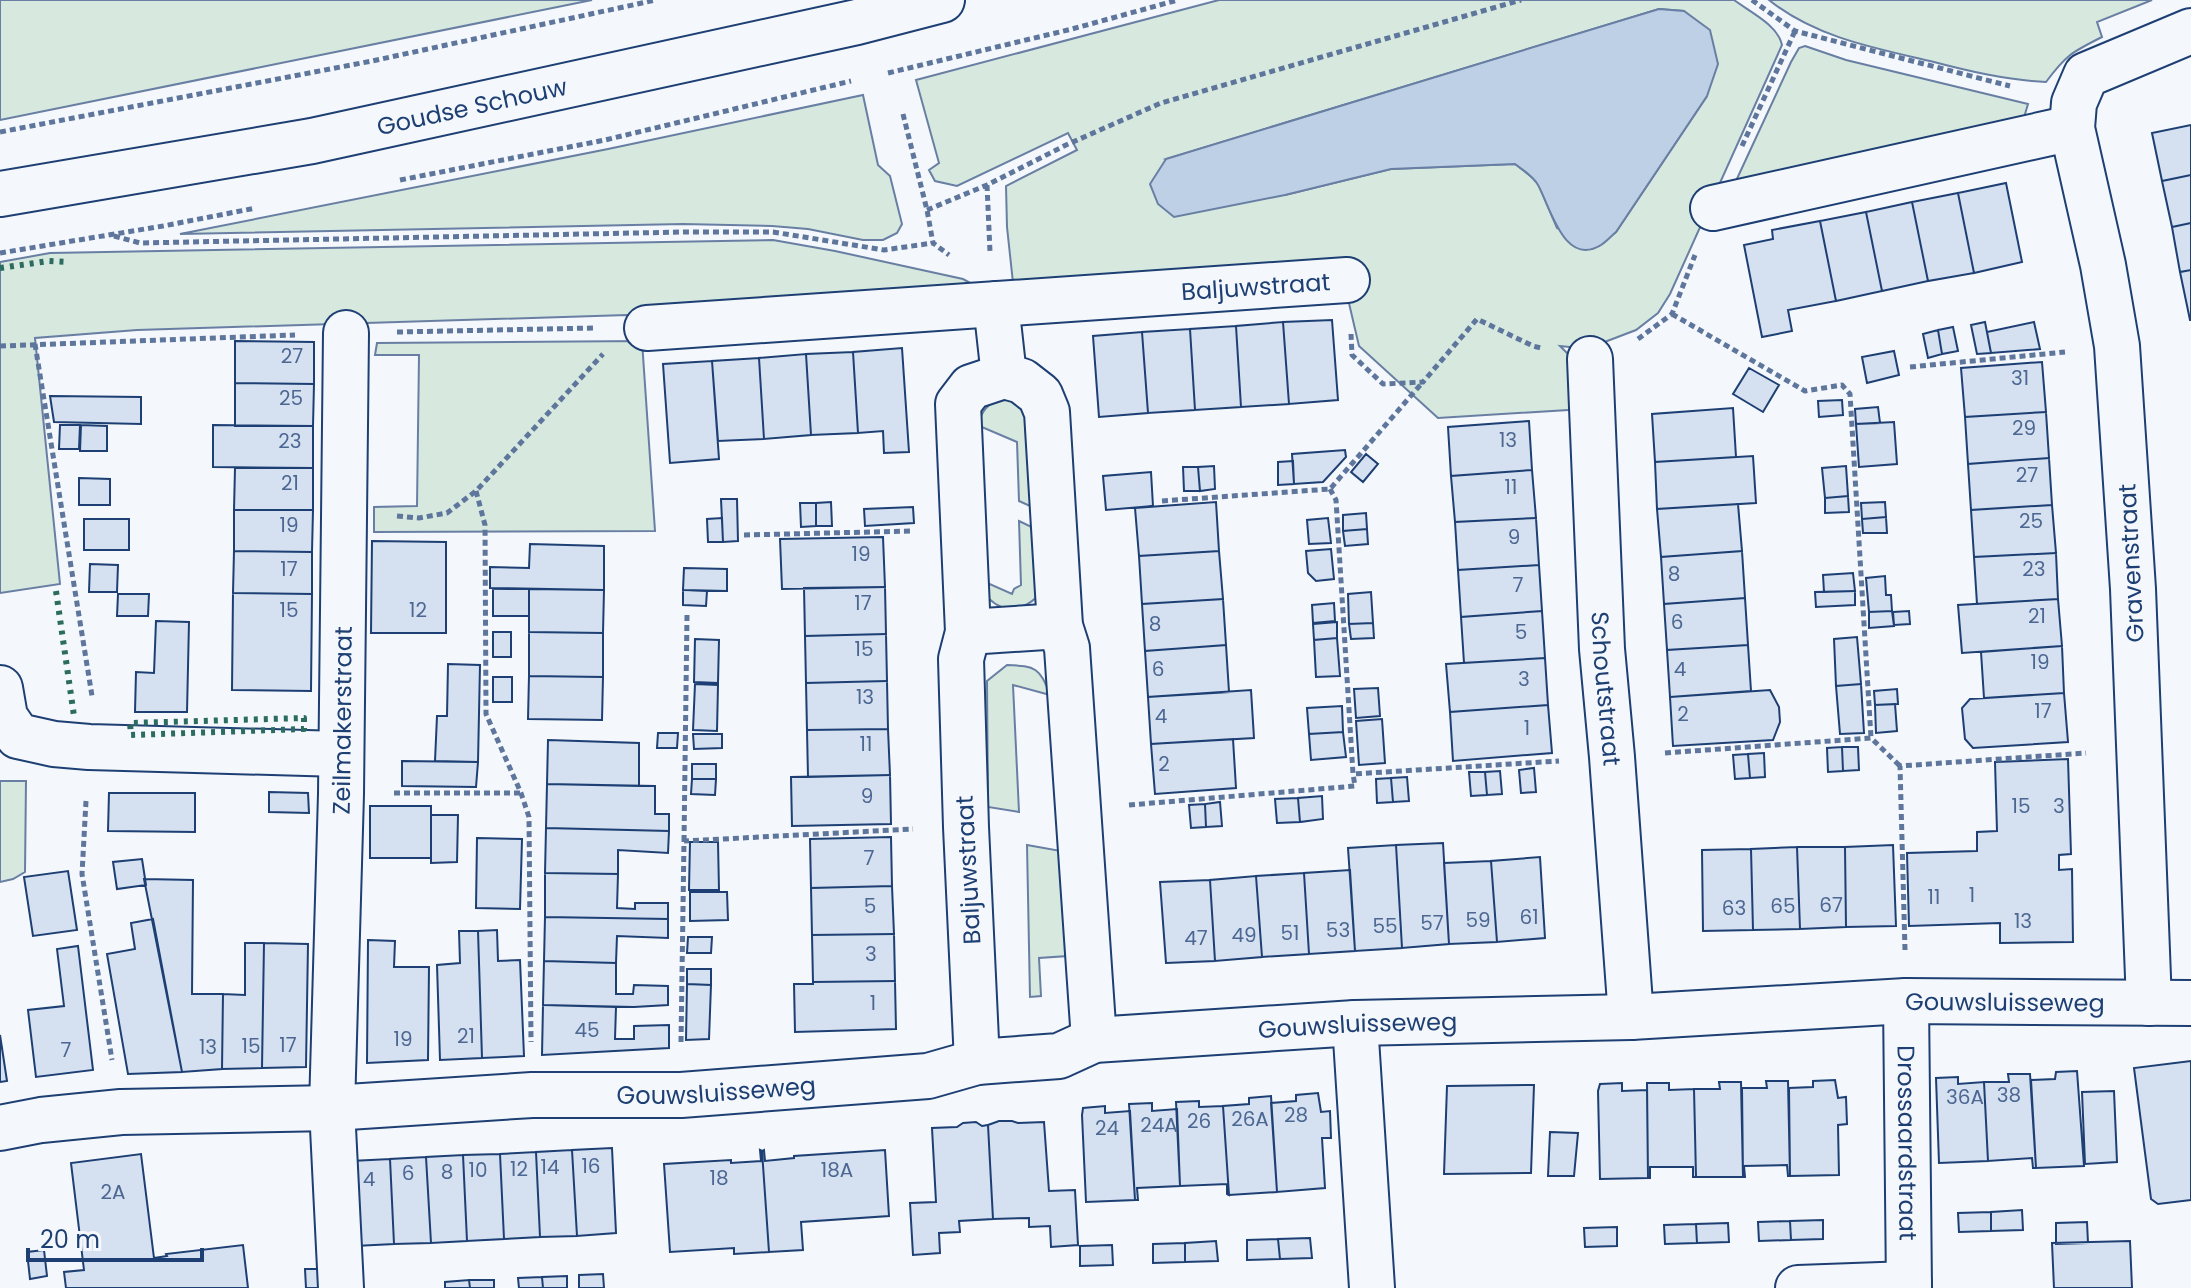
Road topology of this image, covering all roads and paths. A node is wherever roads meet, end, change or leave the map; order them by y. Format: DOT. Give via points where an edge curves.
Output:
graph roads {
  1 [pos="656,0"];
  2 [pos="942,0"];
  3 [pos="1521,0"];
  4 [pos="1752,0"];
  5 [pos="2191,31"];
  6 [pos="903,114"];
  7 [pos="2073,115"];
  8 [pos="0,132"];
  9 [pos="987,185"];
  10 [pos="0,194"];
  11 [pos="1713,208"];
  12 [pos="927,210"];
  13 [pos="0,253"];
  14 [pos="990,254"];
  15 [pos="1347,280"];
  16 [pos="996,304"];
  17 [pos="1672,314"];
  18 [pos="647,328"];
  19 [pos="346,333"];
  20 [pos="2117,346"];
  21 [pos="1590,359"];
  22 [pos="1910,367"];
  23 [pos="1004,376"];
  24 [pos="1423,382"];
  25 [pos="1330,489"];
  26 [pos="476,491"];
  27 [pos="1162,501"];
  28 [pos="344,513"];
  29 [pos="922,530"];
  30 [pos="744,535"];
  31 [pos="687,615"];
  32 [pos="1060,626"];
  33 [pos="968,632"];
  34 [pos="0,688"];
  35 [pos="1871,738"];
  36 [pos="2139,749"];
  37 [pos="1612,757"];
  38 [pos="1900,766"];
  39 [pos="341,774"];
  40 [pos="1353,774"];
  41 [pos="521,793"];
  42 [pos="1078,810"];
  43 [pos="966,827"];
  44 [pos="684,841"];
  45 [pos="1906,1001"];
  46 [pos="2170,1003"];
  47 [pos="1631,1017"];
  48 [pos="1355,1023"];
  49 [pos="1094,1040"];
  50 [pos="977,1062"];
  51 [pos="532,1095"];
  52 [pos="681,1095"];
  53 [pos="332,1108"];
  54 [pos="0,1128"];
  55 [pos="1909,1286"];
  56 [pos="341,1288"];
  57 [pos="1372,1288"];
  58 [pos="1798,1288"];
  1 -- 8 [label="path"];
  2 -- 10 [label="street, Goudse Schouw" via="312,141"];
  3 -- 9 [label="path" via="1161,103"];
  4 -- 7 [label="path" via="1795,31"];
  5 -- 7 [label="street" via="2086,75"];
  6 -- 12 [label="path"];
  7 -- 11 [label="street"];
  7 -- 20 [label="street, Gravenstraat"];
  9 -- 12 [label="path"];
  9 -- 14 [label="path"];
  12 -- 13 [label="path" via="933,243 884,250 773,232 668,232 140,243 109,234"];
  15 -- 16 [label="street, Baljuwstraat"];
  15 -- 24 [label="path, Baljuwstraat" via="1352,355 1383,384"];
  16 -- 18 [label="street, Baljuwstraat"];
  16 -- 23 [label="street"];
  17 -- 35 [label="path" via="1805,391 1842,385 1850,394"];
  18 -- 26 [label="path" via="629,327"];
  19 -- 28 [label="street, Zeilmakerstraat"];
  20 -- 22 [label="path"];
  20 -- 36 [label="street, Gravenstraat"];
  21 -- 24 [label="path" via="1533,346 1477,319"];
  21 -- 37 [label="street, Schoutstraat" via="1602,649"];
  23 -- 32 [label="street" via="1040,395 1047,412"];
  23 -- 33 [label="street, Baljuwstraat" via="971,387 958,404"];
  24 -- 25 [label="path"];
  25 -- 27 [label="path"];
  25 -- 40 [label="path" via="1336,500"];
  26 -- 28 [label="path" via="447,513 419,518"];
  26 -- 41 [label="path" via="485,525 486,714"];
  28 -- 39 [label="street, Zeilmakerstraat"];
  29 -- 30 [label="path"];
  31 -- 44 [label="path"];
  32 -- 33 [label="street"];
  32 -- 42 [label="street" via="1067,648"];
  33 -- 43 [label="street, Baljuwstraat" via="961,659"];
  34 -- 39 [label="street" via="5,717 18,736"];
  35 -- 37 [label="path"];
  35 -- 38 [label="path"];
  36 -- 38 [label="path"];
  36 -- 46 [label="street, Gravenstraat"];
  37 -- 40 [label="path"];
  37 -- 47 [label="street, Schoutstraat"];
  38 -- 45 [label="path"];
  39 -- 41 [label="path"];
  39 -- 53 [label="street, Zeilmakerstraat"];
  40 -- 42 [label="path" via="1355,786"];
  41 -- 51 [label="path" via="529,817"];
  42 -- 49 [label="street"];
  43 -- 44 [label="path"];
  43 -- 50 [label="street, Baljuwstraat"];
  44 -- 52 [label="path"];
  45 -- 46 [label="street, Gouwsluisseweg"];
  45 -- 47 [label="street, Gouwsluisseweg"];
  45 -- 55 [label="street, Drossaardstraat"];
  47 -- 48 [label="street, Gouwsluisseweg"];
  48 -- 49 [label="street, Gouwsluisseweg"];
  48 -- 57 [label="street"];
  49 -- 50 [label="street, Gouwsluisseweg" via="1059,1056"];
  50 -- 52 [label="street, Gouwsluisseweg" via="928,1076"];
  51 -- 52 [label="street, Gouwsluisseweg"];
  51 -- 53 [label="street, Gouwsluisseweg"];
  53 -- 54 [label="street, Gouwsluisseweg" via="121,1112"];
  53 -- 56 [label="street"];
  55 -- 58 [label="street, Drossaardstraat"];
}
